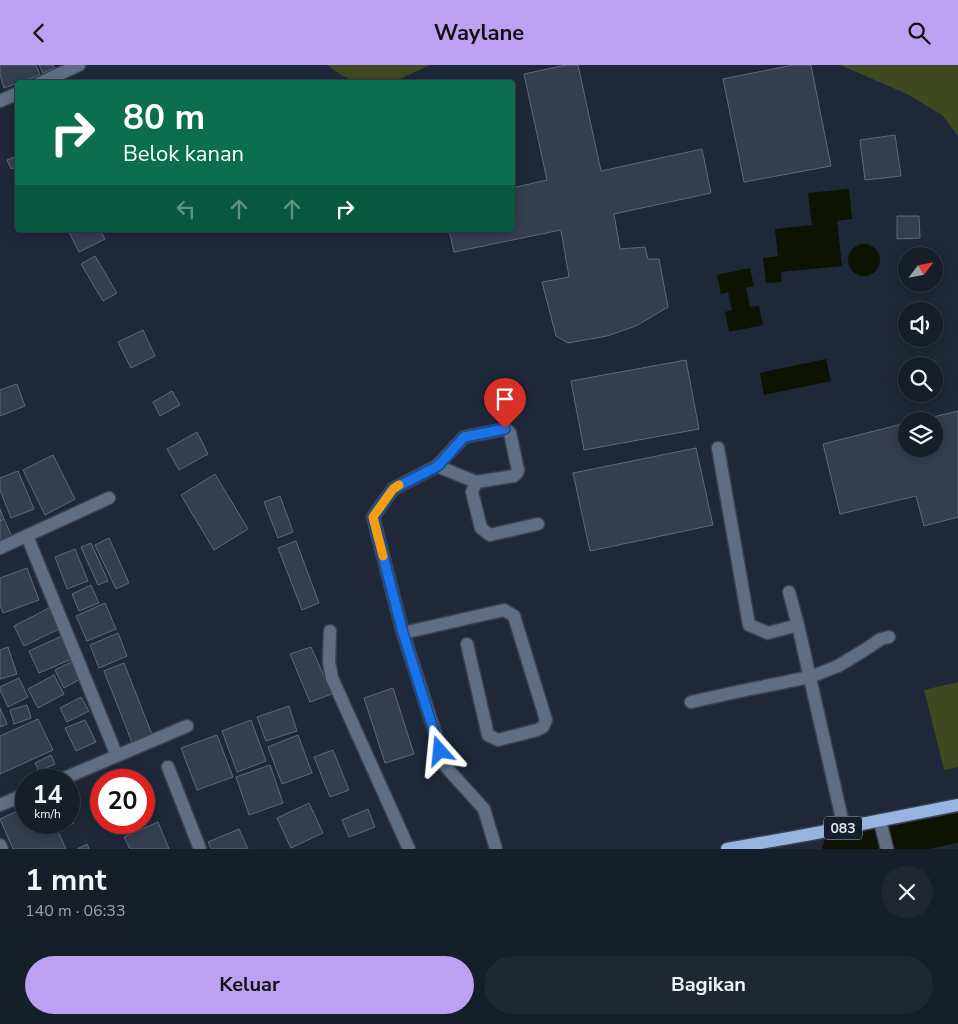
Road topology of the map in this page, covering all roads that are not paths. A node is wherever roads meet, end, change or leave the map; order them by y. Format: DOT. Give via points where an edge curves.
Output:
graph roads {
  1 [pos="79,65"];
  2 [pos="46,80"];
  3 [pos="15,94"];
  4 [pos="0,101"];
  5 [pos="718,448"];
  6 [pos="438,466"];
  7 [pos="476,482"];
  8 [pos="109,498"];
  9 [pos="538,524"];
  10 [pos="27,536"];
  11 [pos="0,547"];
  12 [pos="789,592"];
  13 [pos="798,625"];
  14 [pos="330,631"];
  15 [pos="403,633"];
  16 [pos="889,637"];
  17 [pos="467,644"];
  18 [pos="810,677"];
  19 [pos="691,702"];
  20 [pos="187,726"];
  21 [pos="117,756"];
  22 [pos="168,767"];
  23 [pos="80,772"];
  24 [pos="15,799"];
  25 [pos="0,805"];
  26 [pos="958,805"];
  27 [pos="882,826"];
  28 [pos="844,828"];
  29 [pos="0,845"];
  30 [pos="2,849"];
  31 [pos="200,849"];
  32 [pos="409,849"];
  33 [pos="496,849"];
  34 [pos="727,849"];
  35 [pos="887,849"];
  1 -- 2 [label="street"];
  3 -- 4 [label="street"];
  5 -- 13 [label="street" via="749,625 768,633"];
  6 -- 7 [label="street"];
  6 -- 7 [label="street" via="464,437 505,429 510,433 517,473"];
  6 -- 15 [label="street" via="393,489 373,517"];
  7 -- 9 [label="street" via="472,492 481,528 490,535"];
  8 -- 10 [label="street"];
  10 -- 11 [label="street"];
  10 -- 21 [label="street"];
  12 -- 13 [label="street"];
  13 -- 18 [label="street"];
  14 -- 32 [label="street" via="332,677"];
  15 -- 17 [label="street" via="504,610 514,616 546,721 543,727 498,740 488,735"];
  15 -- 33 [label="street" via="446,767 484,809"];
  16 -- 18 [label="street" via="838,666"];
  18 -- 19 [label="street"];
  18 -- 28 [label="street"];
  20 -- 21 [label="street"];
  21 -- 23 [label="street"];
  22 -- 31 [label="street"];
  24 -- 25 [label="street"];
  26 -- 27 [label="main road, 083"];
  27 -- 28 [label="main road, 083"];
  27 -- 35 [label="street"];
  28 -- 34 [label="main road, 083"];
  29 -- 30 [label="street"];
}
